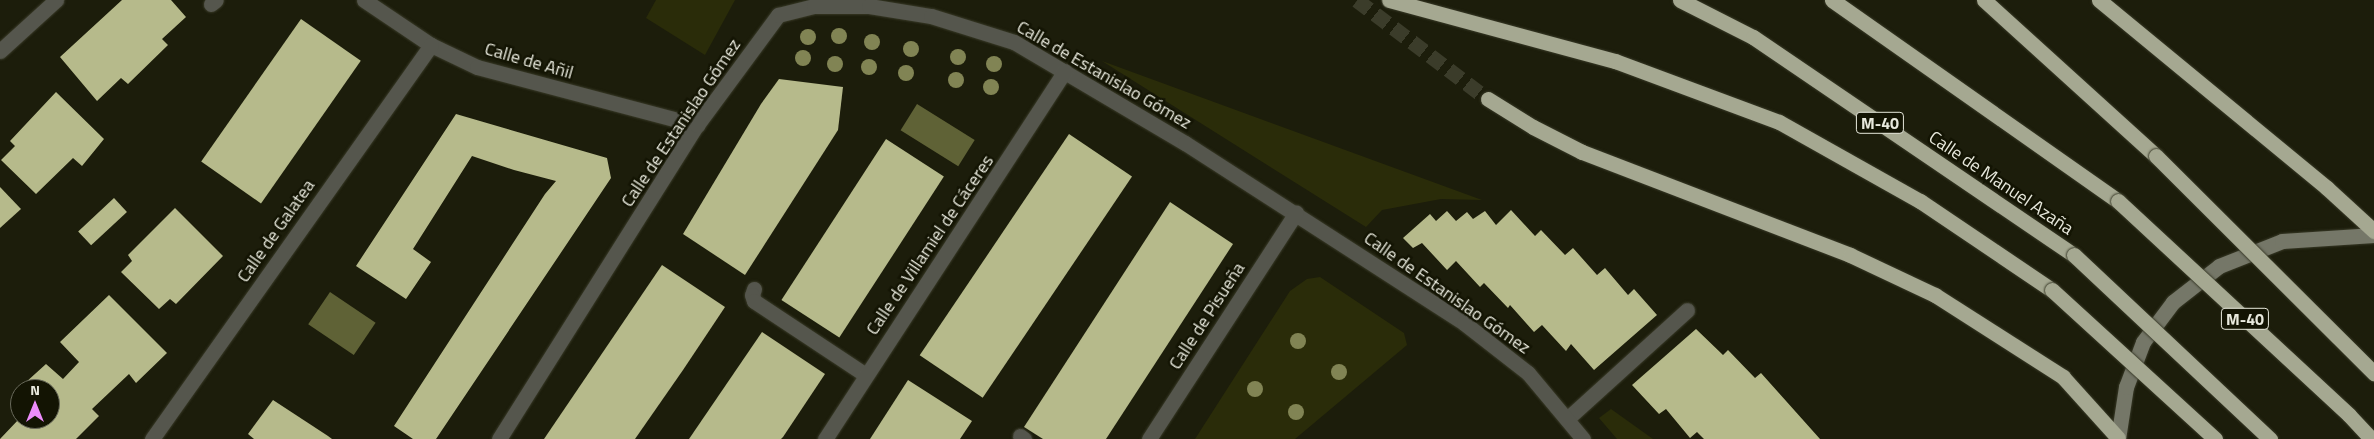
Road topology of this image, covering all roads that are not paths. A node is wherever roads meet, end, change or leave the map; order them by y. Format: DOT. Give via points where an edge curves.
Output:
graph roads {
  1 [pos="56,0"];
  2 [pos="364,0"];
  3 [pos="1389,0"];
  4 [pos="1680,0"];
  5 [pos="1832,0"];
  6 [pos="1984,0"];
  7 [pos="2098,0"];
  8 [pos="431,45"];
  9 [pos="0,51"];
  10 [pos="1065,71"];
  11 [pos="1488,99"];
  12 [pos="697,125"];
  13 [pos="1296,213"];
  14 [pos="2374,231"];
  15 [pos="2374,235"];
  16 [pos="754,289"];
  17 [pos="1688,310"];
  18 [pos="2374,373"];
  19 [pos="866,375"];
  20 [pos="1566,419"];
  21 [pos="2118,438"];
  22 [pos="152,439"];
  23 [pos="499,439"];
  24 [pos="825,439"];
  25 [pos="1149,439"];
  26 [pos="1584,439"];
  27 [pos="2215,439"];
  28 [pos="2270,439"];
  29 [pos="2370,439"];
  1 -- 9 [label="street"];
  2 -- 8 [label="street, Calle de Añil"];
  3 -- 27 [label="highway, bridge" via="1615,61 1779,122 1920,201 2052,290"];
  4 -- 28 [label="highway, Calle de Manuel Azaña / M-40, bridge" via="1753,37 2074,255"];
  5 -- 29 [label="highway, M-40, bridge" via="2118,201 2349,415"];
  6 -- 18 [label="highway, bridge" via="2156,156"];
  7 -- 14 [label="highway" via="2327,188"];
  8 -- 12 [label="street, Calle de Añil" via="477,67"];
  8 -- 22 [label="street, Calle de Galatea"];
  10 -- 12 [label="street, Calle de Estanislao Gómez" via="1014,42 931,16 869,6 814,6 778,15"];
  10 -- 13 [label="street, Calle de Estanislao Gómez"];
  10 -- 19 [label="street, Calle de Villamiel de Cáceres"];
  11 -- 21 [label="highway" via="1582,152 1850,255 1935,295 2063,377"];
  12 -- 23 [label="street, Calle de Estanislao Gómez"];
  13 -- 20 [label="street, Calle de Estanislao Gómez" via="1464,323 1528,372"];
  13 -- 25 [label="street, Calle de Pisueña"];
  15 -- 21 [label="main road" via="2282,241 2219,266 2173,302 2143,342 2126,387"];
  16 -- 19 [label="street" via="754,301"];
  17 -- 20 [label="street"];
  19 -- 24 [label="street, Calle de Villamiel de Cáceres"];
  20 -- 26 [label="street, Calle de Estanislao Gómez"];
}
